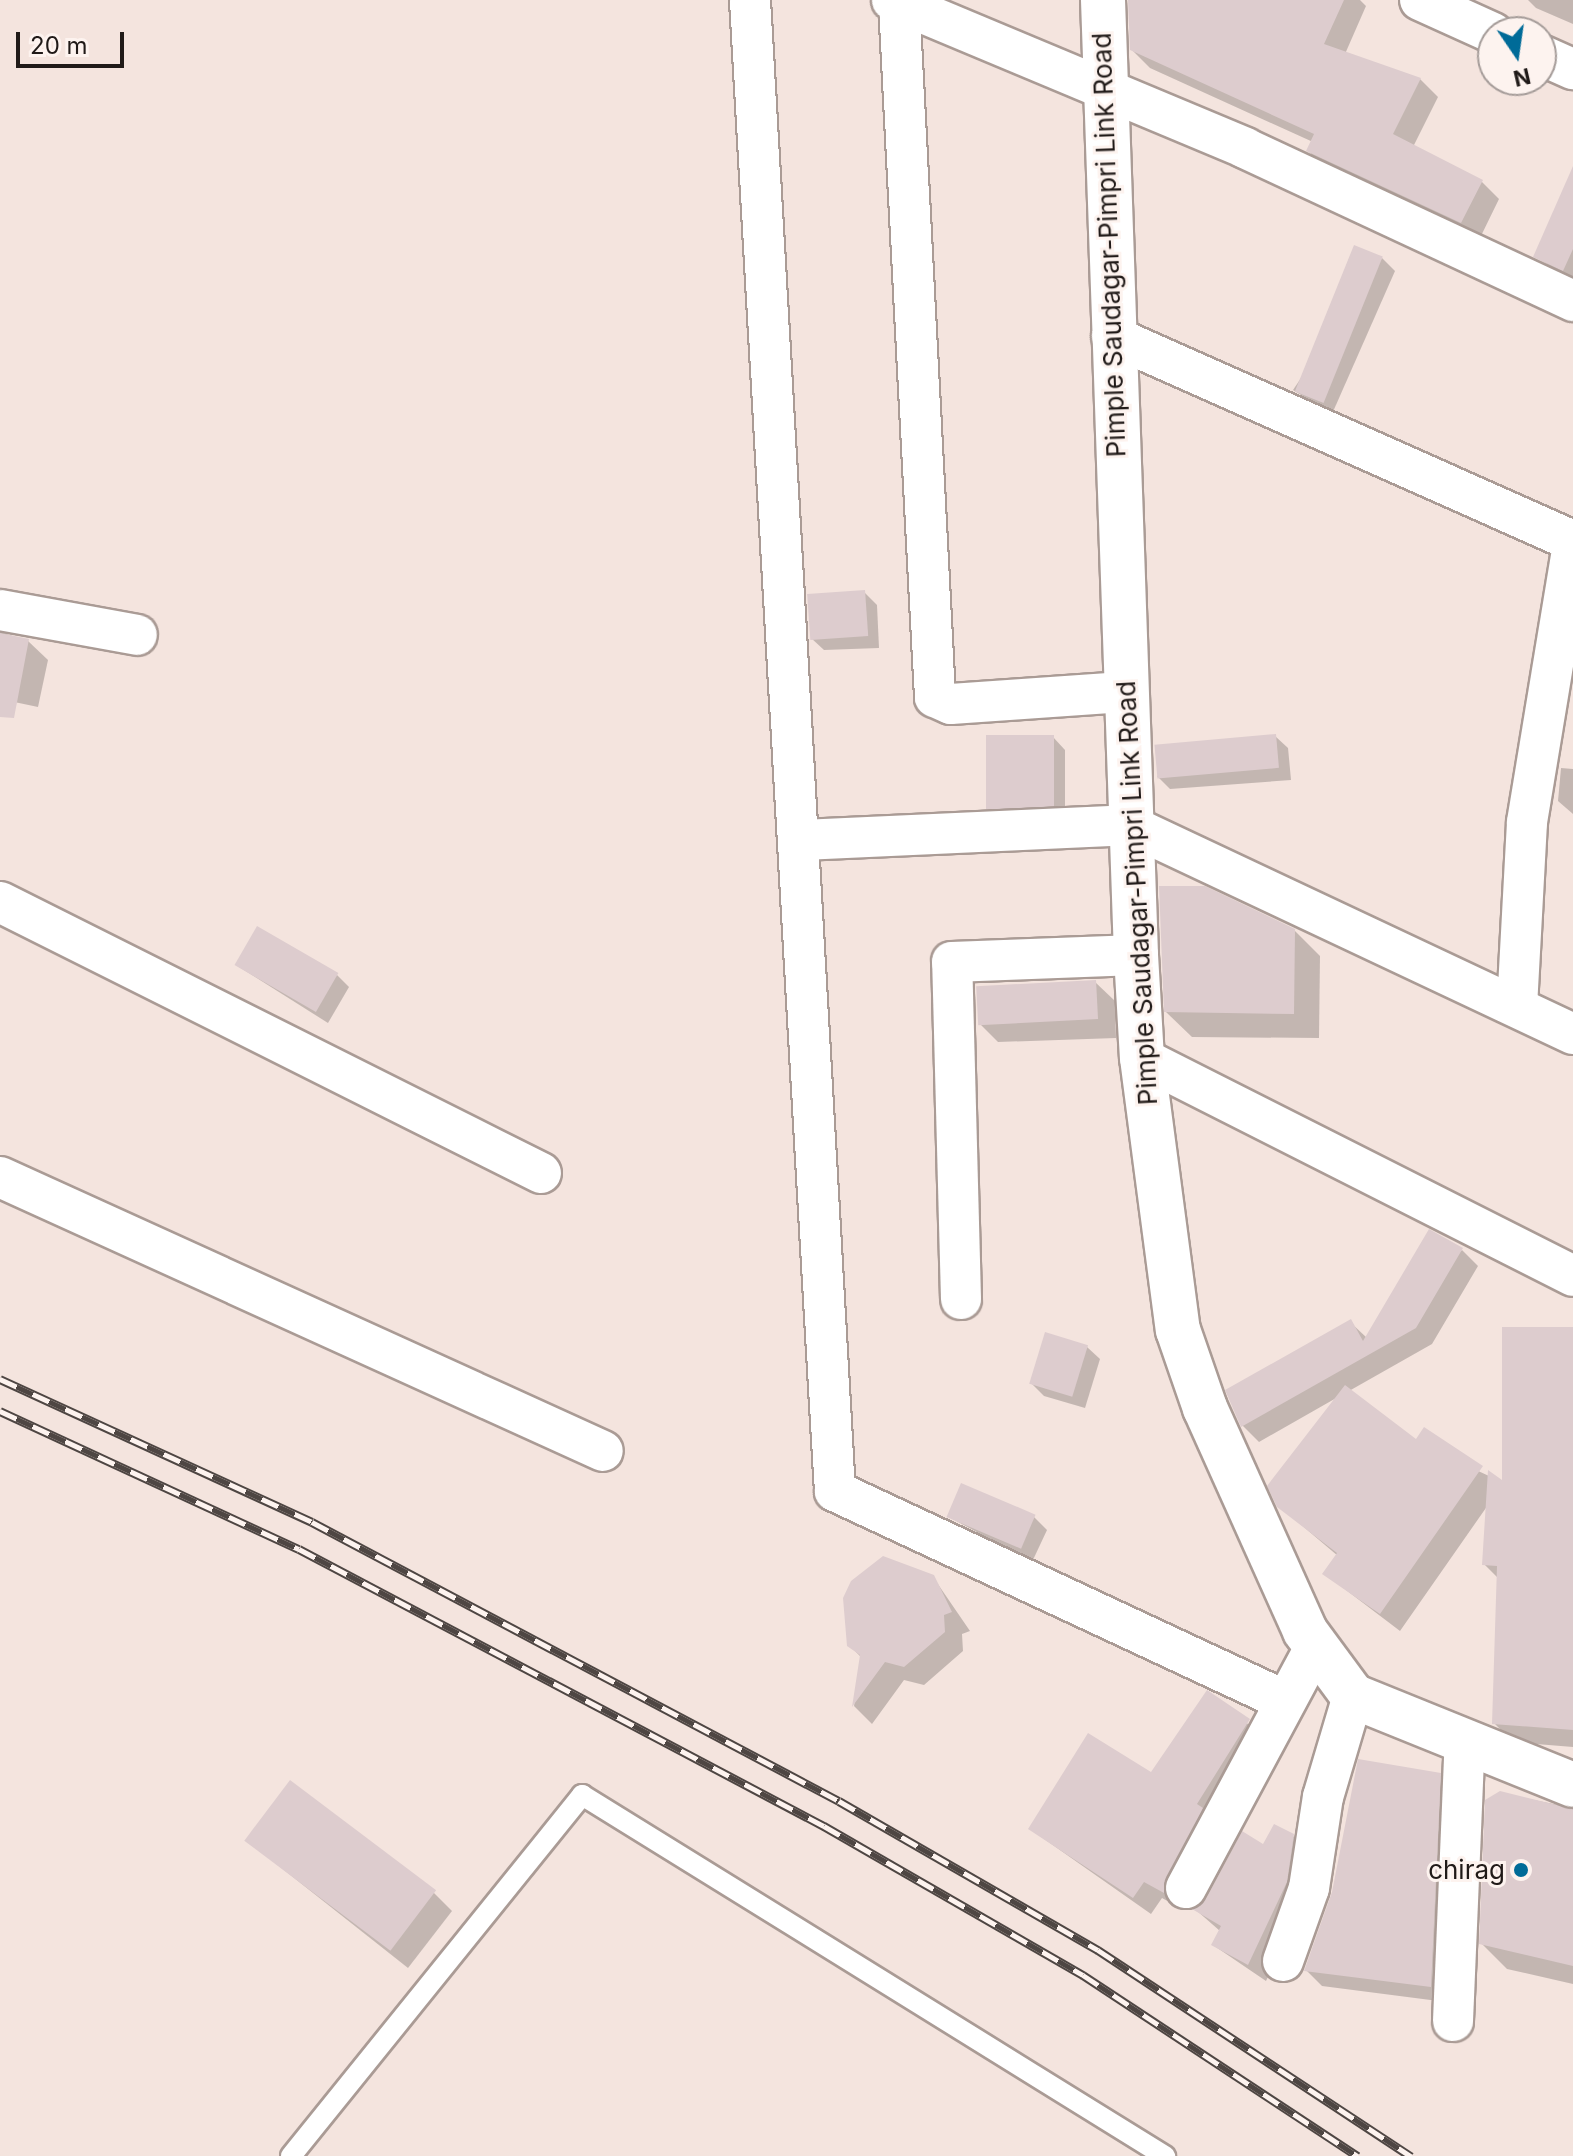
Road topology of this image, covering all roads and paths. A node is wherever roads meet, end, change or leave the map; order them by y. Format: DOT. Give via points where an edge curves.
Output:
graph roads {
  1 [pos="750,0"];
  2 [pos="1103,0"];
  3 [pos="1420,0"];
  4 [pos="896,1"];
  5 [pos="1477,26"];
  6 [pos="1101,86"];
  7 [pos="1573,301"];
  8 [pos="1112,336"];
  9 [pos="1573,542"];
  10 [pos="0,610"];
  11 [pos="137,635"];
  12 [pos="1124,692"];
  13 [pos="1129,825"];
  14 [pos="800,840"];
  15 [pos="0,902"];
  16 [pos="1136,955"];
  17 [pos="1517,1007"];
  18 [pos="1573,1034"];
  19 [pos="1142,1058"];
  20 [pos="541,1173"];
  21 [pos="0,1177"];
  22 [pos="1573,1276"];
  23 [pos="961,1299"];
  24 [pos="603,1451"];
  25 [pos="1314,1649"];
  26 [pos="1353,1696"];
  27 [pos="1284,1700"];
  28 [pos="1465,1740"];
  29 [pos="1573,1785"];
  30 [pos="1186,1888"];
  31 [pos="1283,1961"];
  32 [pos="1453,2021"];
  33 [pos="291,2156"];
  34 [pos="1165,2156"];
  1 -- 14 [label="street"];
  2 -- 6 [label="street, Pimple Saudagar-Pimpri Link Road"];
  3 -- 5 [label="street"];
  4 -- 6 [label="street"];
  4 -- 12 [label="street" via="935,697 951,704"];
  6 -- 7 [label="street"];
  6 -- 8 [label="street, Pimple Saudagar-Pimpri Link Road"];
  8 -- 9 [label="street"];
  8 -- 12 [label="street, Pimple Saudagar-Pimpri Link Road"];
  9 -- 17 [label="street" via="1527,822"];
  10 -- 11 [label="street"];
  12 -- 13 [label="street, Pimple Saudagar-Pimpri Link Road"];
  13 -- 14 [label="street"];
  13 -- 16 [label="street, Pimple Saudagar-Pimpri Link Road"];
  13 -- 17 [label="street"];
  14 -- 27 [label="street" via="835,1491"];
  15 -- 20 [label="street"];
  16 -- 19 [label="street, Pimple Saudagar-Pimpri Link Road"];
  16 -- 23 [label="street" via="952,962"];
  17 -- 18 [label="street"];
  19 -- 22 [label="street"];
  19 -- 25 [label="street, Pimple Saudagar-Pimpri Link Road" via="1178,1330 1205,1408"];
  21 -- 24 [label="street"];
  25 -- 26 [label="street, Pimple Saudagar-Pimpri Link Road"];
  25 -- 27 [label="street"];
  26 -- 28 [label="street, Pimple Saudagar-Pimpri Link Road"];
  26 -- 31 [label="street" via="1323,1797 1309,1888"];
  27 -- 30 [label="street"];
  28 -- 29 [label="street, Pimple Saudagar-Pimpri Link Road"];
  28 -- 32 [label="street"];
  33 -- 34 [label="lane" via="582,1795"];
}
